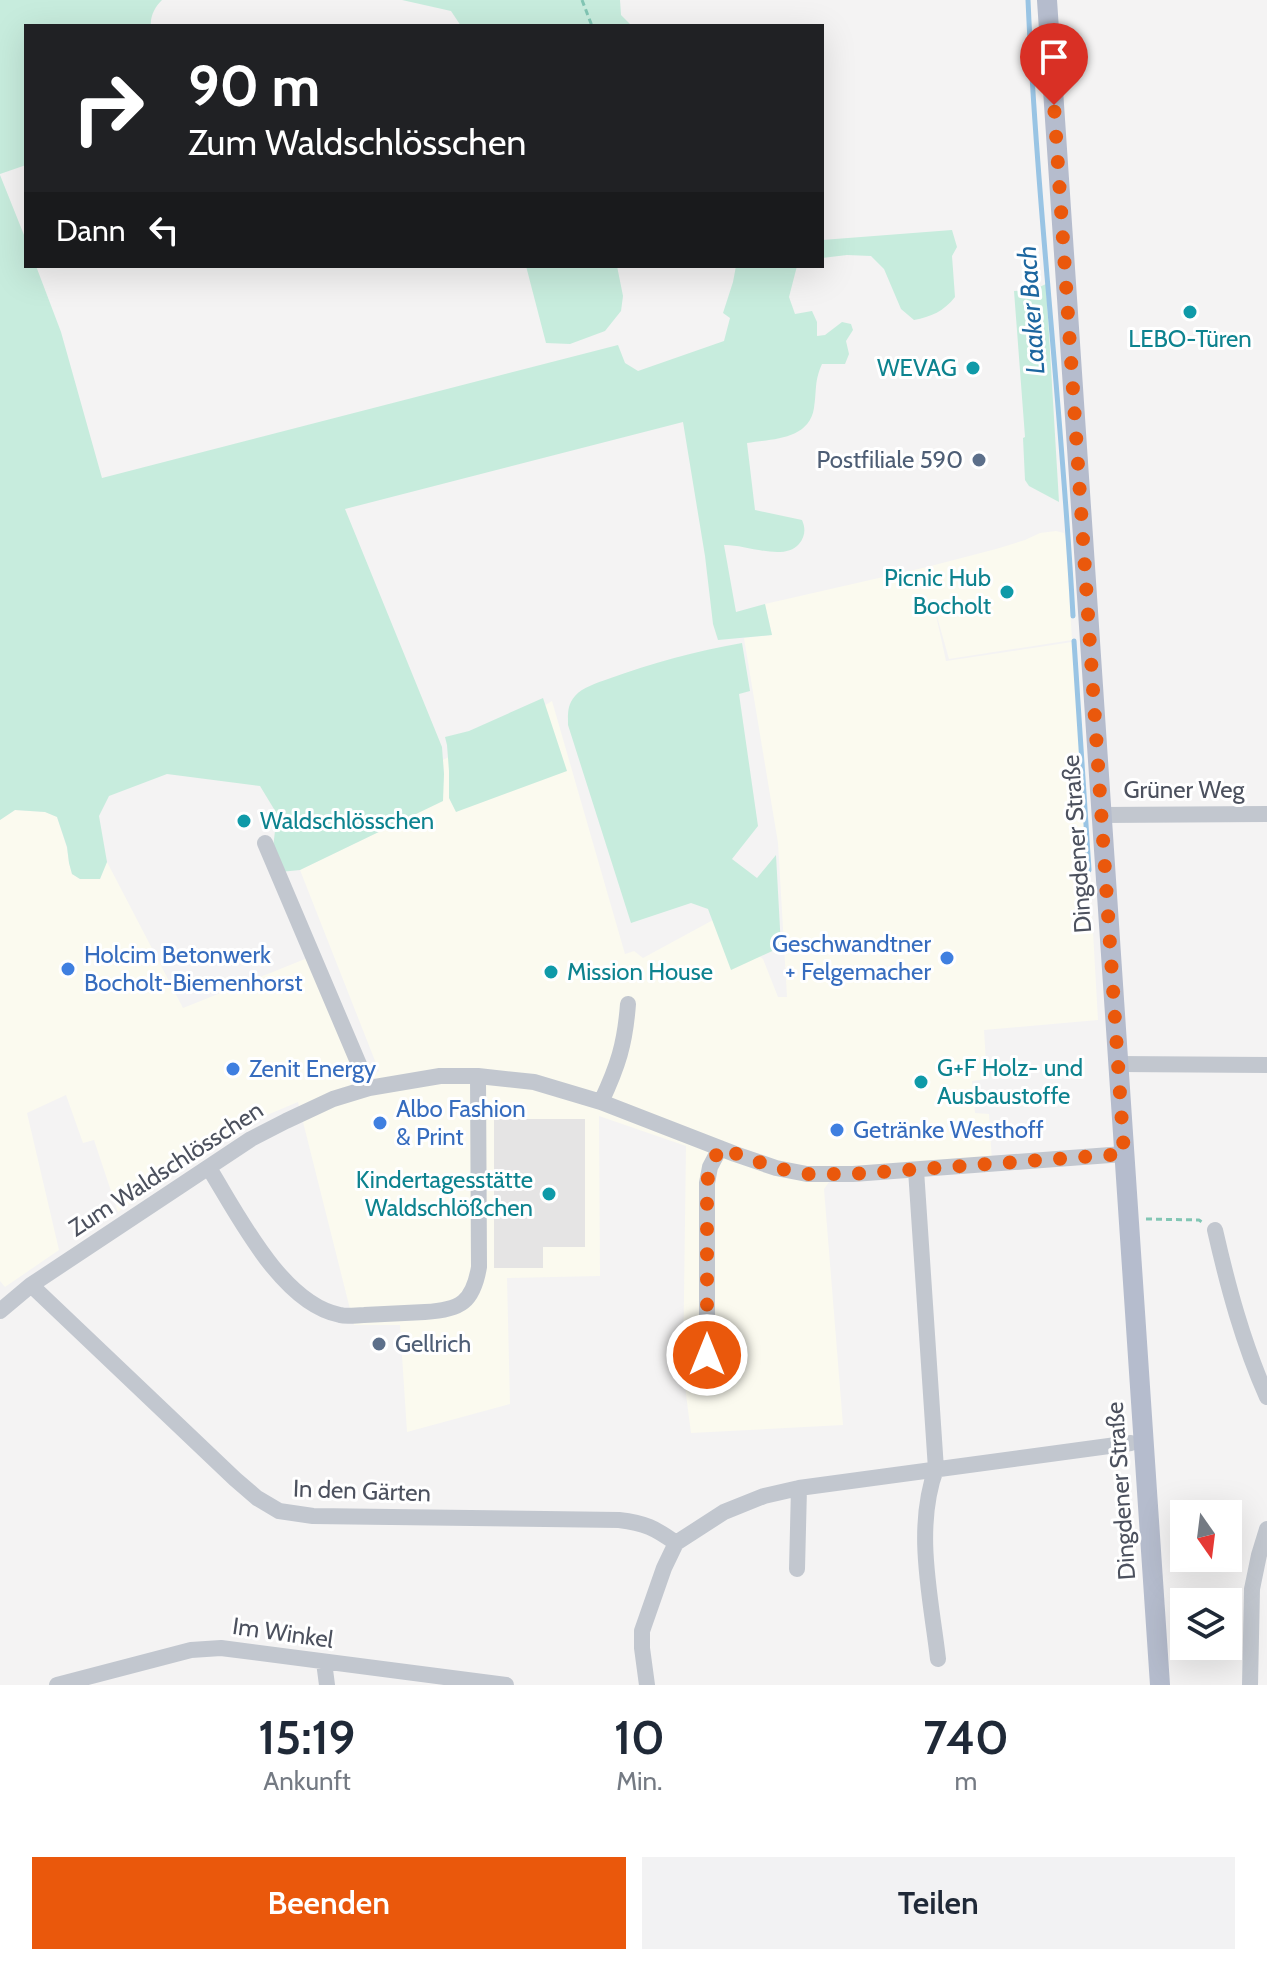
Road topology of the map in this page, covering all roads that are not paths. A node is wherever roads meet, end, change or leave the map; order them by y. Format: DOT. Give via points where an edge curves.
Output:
graph roads {
  1 [pos="1047,0"];
  2 [pos="1267,814"];
  3 [pos="1101,815"];
  4 [pos="265,843"];
  5 [pos="628,1004"];
  6 [pos="1118,1064"];
  7 [pos="1267,1065"];
  8 [pos="478,1076"];
  9 [pos="369,1088"];
  10 [pos="601,1102"];
  11 [pos="720,1148"];
  12 [pos="1124,1154"];
  13 [pos="209,1168"];
  14 [pos="916,1170"];
  15 [pos="1215,1230"];
  16 [pos="31,1285"];
  17 [pos="0,1311"];
  18 [pos="707,1355"];
  19 [pos="1267,1397"];
  20 [pos="1131,1443"];
  21 [pos="936,1469"];
  22 [pos="799,1488"];
  23 [pos="1267,1529"];
  24 [pos="676,1543"];
  25 [pos="797,1569"];
  26 [pos="938,1659"];
  27 [pos="324,1662"];
  28 [pos="57,1685"];
  29 [pos="327,1685"];
  30 [pos="506,1685"];
  31 [pos="647,1685"];
  32 [pos="1160,1685"];
  33 [pos="1250,1685"];
  1 -- 3 [label="main road, Dingdener Straße"];
  2 -- 3 [label="street, Grüner Weg"];
  3 -- 6 [label="main road, Dingdener Straße"];
  4 -- 9 [label="street"];
  5 -- 10 [label="street" via="625,1037"];
  6 -- 7 [label="street"];
  6 -- 12 [label="main road, Dingdener Straße"];
  8 -- 9 [label="street, Zum Waldschlösschen" via="440,1076"];
  8 -- 10 [label="street, Zum Waldschlösschen" via="534,1082"];
  8 -- 13 [label="street" via="479,1267 475,1288 453,1308 341,1316 320,1308 293,1290 270,1264"];
  9 -- 13 [label="street, Zum Waldschlösschen" via="286,1121"];
  10 -- 11 [label="street, Zum Waldschlösschen"];
  11 -- 14 [label="street, Zum Waldschlösschen" via="807,1174"];
  11 -- 18 [label="street" via="707,1183"];
  12 -- 14 [label="street, Zum Waldschlösschen"];
  12 -- 32 [label="main road, Dingdener Straße"];
  13 -- 16 [label="street, Zum Waldschlösschen"];
  14 -- 21 [label="street"];
  15 -- 19 [label="street" via="1242,1331"];
  16 -- 17 [label="street, Zum Waldschlösschen"];
  16 -- 24 [label="street, In den Gärten" via="235,1479 279,1511 313,1516 619,1520 656,1528"];
  20 -- 21 [label="street"];
  21 -- 22 [label="street"];
  21 -- 26 [label="street" via="925,1544"];
  22 -- 24 [label="street" via="724,1512"];
  22 -- 25 [label="street"];
  23 -- 33 [label="street" via="1252,1589"];
  24 -- 31 [label="street" via="642,1631"];
  27 -- 28 [label="street, Im Winkel" via="221,1648 191,1650"];
  27 -- 29 [label="street"];
  27 -- 30 [label="street, Im Winkel"];
}
